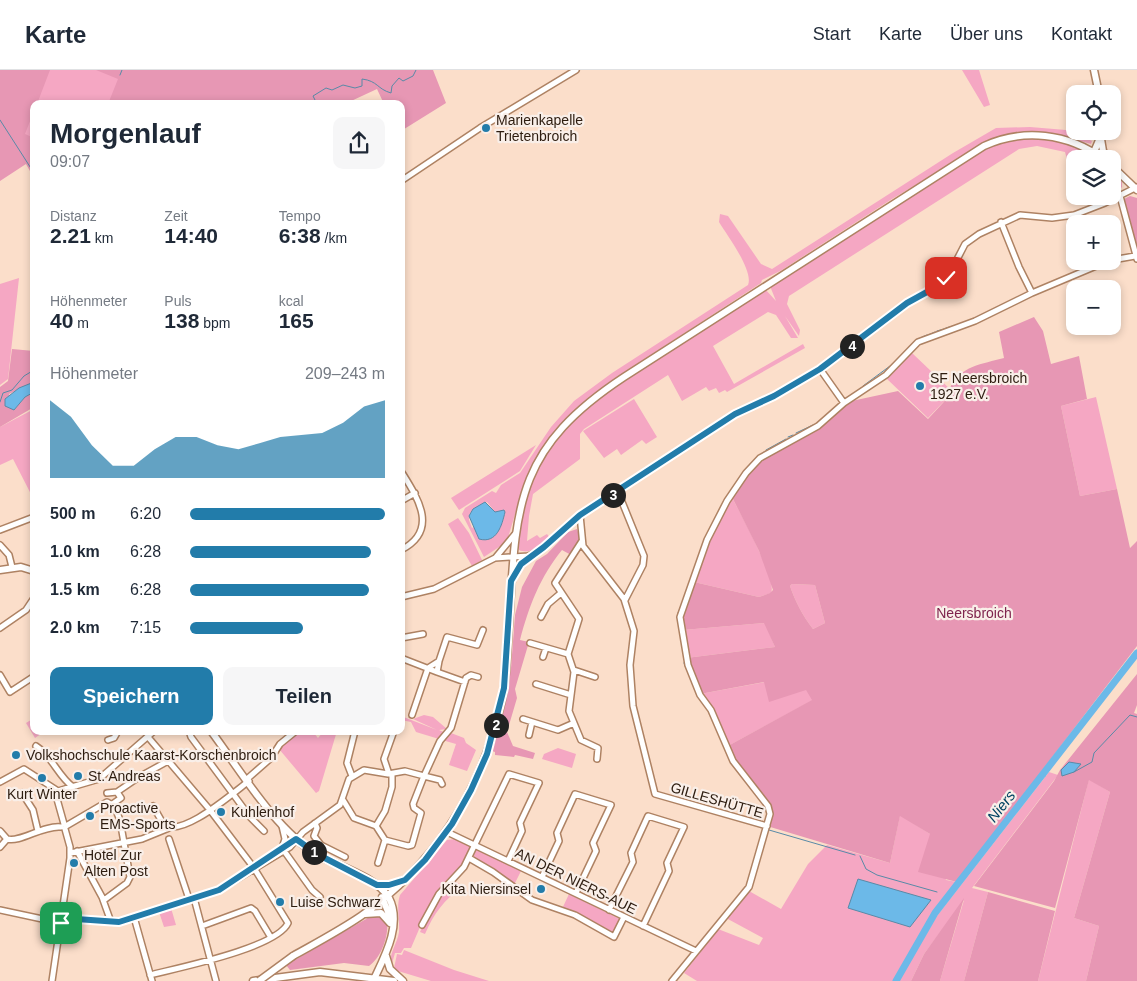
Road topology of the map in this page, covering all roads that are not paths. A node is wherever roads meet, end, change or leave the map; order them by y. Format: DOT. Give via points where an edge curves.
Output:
graph roads {
  1 [pos="576,70"];
  2 [pos="1094,70"];
  3 [pos="1097,85"];
  4 [pos="1101,140"];
  5 [pos="1089,150"];
  6 [pos="1095,150"];
  7 [pos="1103,150"];
  8 [pos="1121,174"];
  9 [pos="405,178"];
  10 [pos="1136,188"];
  11 [pos="1121,196"];
  12 [pos="1121,200"];
  13 [pos="1097,205"];
  14 [pos="1001,222"];
  15 [pos="1136,258"];
  16 [pos="1121,259"];
  17 [pos="1087,270"];
  18 [pos="1032,293"];
  19 [pos="820,369"];
  20 [pos="844,403"];
  21 [pos="405,477"];
  22 [pos="618,492"];
  23 [pos="415,493"];
  24 [pos="405,499"];
  25 [pos="580,515"];
  26 [pos="30,519"];
  27 [pos="0,530"];
  28 [pos="515,534"];
  29 [pos="582,541"];
  30 [pos="0,545"];
  31 [pos="405,547"];
  32 [pos="529,556"];
  33 [pos="513,557"];
  34 [pos="495,558"];
  35 [pos="12,568"];
  36 [pos="0,570"];
  37 [pos="30,570"];
  38 [pos="511,581"];
  39 [pos="561,593"];
  40 [pos="405,596"];
  41 [pos="625,600"];
  42 [pos="30,604"];
  43 [pos="541,618"];
  44 [pos="0,628"];
  45 [pos="483,630"];
  46 [pos="423,634"];
  47 [pos="405,637"];
  48 [pos="530,643"];
  49 [pos="546,648"];
  50 [pos="568,654"];
  51 [pos="543,657"];
  52 [pos="405,659"];
  53 [pos="439,661"];
  54 [pos="428,668"];
  55 [pos="574,670"];
  56 [pos="437,672"];
  57 [pos="0,675"];
  58 [pos="478,677"];
  59 [pos="595,677"];
  60 [pos="30,680"];
  61 [pos="465,682"];
  62 [pos="536,684"];
  63 [pos="571,694"];
  64 [pos="412,715"];
  65 [pos="523,719"];
  66 [pos="532,722"];
  67 [pos="574,723"];
  68 [pos="116,735"];
  69 [pos="190,735"];
  70 [pos="214,735"];
  71 [pos="291,735"];
  72 [pos="354,735"];
  73 [pos="393,735"];
  74 [pos="529,735"];
  75 [pos="148,736"];
  76 [pos="108,740"];
  77 [pos="36,746"];
  78 [pos="597,759"];
  79 [pos="168,761"];
  80 [pos="390,774"];
  81 [pos="352,776"];
  82 [pos="424,776"];
  83 [pos="248,780"];
  84 [pos="0,782"];
  85 [pos="442,784"];
  86 [pos="73,787"];
  87 [pos="58,791"];
  88 [pos="117,792"];
  89 [pos="234,792"];
  90 [pos="22,793"];
  91 [pos="107,793"];
  92 [pos="343,800"];
  93 [pos="111,806"];
  94 [pos="153,806"];
  95 [pos="210,810"];
  96 [pos="280,822"];
  97 [pos="314,823"];
  98 [pos="376,826"];
  99 [pos="767,826"];
  100 [pos="64,827"];
  101 [pos="0,830"];
  102 [pos="38,830"];
  103 [pos="264,831"];
  104 [pos="447,832"];
  105 [pos="168,833"];
  106 [pos="7,839"];
  107 [pos="296,839"];
  108 [pos="385,840"];
  109 [pos="125,842"];
  110 [pos="475,845"];
  111 [pos="0,847"];
  112 [pos="283,849"];
  113 [pos="77,852"];
  114 [pos="70,853"];
  115 [pos="346,857"];
  116 [pos="469,858"];
  117 [pos="508,861"];
  118 [pos="378,863"];
  119 [pos="254,868"];
  120 [pos="542,877"];
  121 [pos="363,878"];
  122 [pos="405,880"];
  123 [pos="377,885"];
  124 [pos="576,893"];
  125 [pos="320,897"];
  126 [pos="385,897"];
  127 [pos="191,899"];
  128 [pos="104,900"];
  129 [pos="0,910"];
  130 [pos="609,910"];
  131 [pos="362,915"];
  132 [pos="134,917"];
  133 [pos="624,917"];
  134 [pos="62,921"];
  135 [pos="111,922"];
  136 [pos="422,925"];
  137 [pos="202,926"];
  138 [pos="643,926"];
  139 [pos="392,928"];
  140 [pos="270,936"];
  141 [pos="696,951"];
  142 [pos="385,954"];
  143 [pos="211,959"];
  144 [pos="350,974"];
  145 [pos="151,978"];
  146 [pos="374,979"];
  147 [pos="52,981"];
  148 [pos="216,981"];
  149 [pos="253,981"];
  150 [pos="259,981"];
  151 [pos="359,981"];
  152 [pos="394,981"];
  153 [pos="403,981"];
  154 [pos="672,981"];
  1 -- 9 [label="street"];
  2 -- 3 [label="main road"];
  4 -- 6 [label="main road"];
  4 -- 7 [label="main road"];
  5 -- 28 [label="main road" via="1063,139 1034,135 1008,138 984,146 619,380 579,410 548,445 526,485"];
  8 -- 10 [label="main road"];
  10 -- 11 [label="street"];
  12 -- 15 [label="street"];
  13 -- 14 [label="street" via="1067,217 1022,215"];
  14 -- 18 [label="street"];
  14 -- 19 [label="street" via="966,243 949,275 940,284 907,303"];
  15 -- 16 [label="street"];
  17 -- 18 [label="street"];
  18 -- 20 [label="street" via="975,321 921,340 887,374"];
  19 -- 20 [label="street"];
  19 -- 22 [label="street" via="735,414"];
  20 -- 99 [label="street" via="817,426 763,455 746,473 707,540 680,613 691,674 733,761 770,810"];
  21 -- 23 [label="street"];
  22 -- 25 [label="street"];
  22 -- 41 [label="street" via="644,556"];
  23 -- 24 [label="street"];
  23 -- 31 [label="street" via="422,509 422,525 414,540"];
  25 -- 29 [label="street, GILLESHÜTTE"];
  25 -- 32 [label="street"];
  26 -- 27 [label="street"];
  28 -- 33 [label="main road"];
  28 -- 34 [label="street"];
  29 -- 39 [label="street" via="555,580 555,586"];
  29 -- 41 [label="street, GILLESHÜTTE"];
  30 -- 35 [label="street" via="9,556"];
  32 -- 33 [label="street"];
  32 -- 38 [label="street"];
  33 -- 34 [label="street"];
  33 -- 38 [label="main road"];
  34 -- 40 [label="street" via="429,591"];
  35 -- 36 [label="main road"];
  35 -- 37 [label="main road"];
  38 -- 104 [label="main road" via="507,668 499,713 480,771"];
  39 -- 43 [label="street" via="548,604"];
  39 -- 50 [label="street" via="579,619"];
  41 -- 99 [label="street, GILLESHÜTTE" via="634,632 630,665 633,711 655,794"];
  42 -- 44 [label="street"];
  45 -- 53 [label="street" via="477,645 448,637"];
  46 -- 47 [label="street"];
  48 -- 49 [label="street"];
  49 -- 50 [label="street"];
  49 -- 51 [label="street"];
  50 -- 55 [label="street"];
  52 -- 54 [label="street"];
  53 -- 54 [label="street"];
  53 -- 56 [label="street"];
  54 -- 56 [label="street"];
  54 -- 64 [label="street"];
  55 -- 59 [label="street"];
  55 -- 63 [label="street"];
  56 -- 61 [label="street"];
  57 -- 60 [label="street" via="10,692"];
  58 -- 61 [label="street" via="471,675"];
  61 -- 82 [label="street" via="448,732 440,741"];
  62 -- 63 [label="street"];
  63 -- 67 [label="street" via="569,712"];
  65 -- 66 [label="street"];
  66 -- 67 [label="street" via="558,730"];
  66 -- 74 [label="street"];
  67 -- 78 [label="street" via="581,740 598,748"];
  68 -- 76 [label="street"];
  69 -- 89 [label="street"];
  70 -- 83 [label="main road"];
  71 -- 83 [label="street"];
  72 -- 81 [label="street" via="347,763"];
  73 -- 80 [label="street" via="384,760"];
  75 -- 79 [label="street"];
  75 -- 86 [label="street" via="102,777"];
  77 -- 86 [label="street"];
  79 -- 88 [label="street"];
  79 -- 95 [label="street"];
  80 -- 81 [label="street" via="366,769"];
  80 -- 82 [label="street" via="405,771"];
  80 -- 98 [label="street" via="392,787 385,811"];
  81 -- 92 [label="street"];
  82 -- 85 [label="street" via="440,780"];
  82 -- 108 [label="street" via="413,804 421,813 412,844 408,846"];
  83 -- 89 [label="street"];
  83 -- 96 [label="main road"];
  84 -- 87 [label="street" via="24,769"];
  86 -- 87 [label="street"];
  87 -- 100 [label="street"];
  88 -- 91 [label="street"];
  88 -- 93 [label="street" via="121,798"];
  89 -- 95 [label="street"];
  89 -- 103 [label="street"];
  90 -- 102 [label="street" via="33,810"];
  92 -- 97 [label="street"];
  92 -- 98 [label="street" via="355,818"];
  93 -- 100 [label="street" via="106,802"];
  93 -- 109 [label="street" via="118,814"];
  94 -- 105 [label="street"];
  95 -- 105 [label="street"];
  95 -- 119 [label="street"];
  96 -- 107 [label="main road"];
  96 -- 112 [label="street" via="285,839"];
  97 -- 107 [label="street"];
  97 -- 115 [label="street" via="317,828 314,836 320,844"];
  98 -- 108 [label="street"];
  99 -- 141 [label="street, GILLESHÜTTE" via="749,887"];
  100 -- 102 [label="street"];
  100 -- 114 [label="street"];
  101 -- 106 [label="street"];
  102 -- 106 [label="street" via="13,840"];
  104 -- 110 [label="street, AN DER NIERS-AUE"];
  104 -- 122 [label="main road"];
  105 -- 109 [label="street"];
  105 -- 127 [label="street"];
  106 -- 111 [label="street"];
  107 -- 112 [label="street"];
  107 -- 121 [label="main road"];
  108 -- 118 [label="street"];
  109 -- 113 [label="street"];
  109 -- 128 [label="street" via="129,879"];
  110 -- 116 [label="street"];
  110 -- 117 [label="street, AN DER NIERS-AUE"];
  110 -- 117 [label="street" via="509,774 539,783 520,823 522,831"];
  112 -- 119 [label="street"];
  112 -- 125 [label="street"];
  113 -- 114 [label="street"];
  113 -- 128 [label="street"];
  114 -- 134 [label="street"];
  116 -- 133 [label="street" via="532,900 575,915 614,937"];
  116 -- 136 [label="street" via="459,875 435,898"];
  117 -- 120 [label="street, AN DER NIERS-AUE"];
  119 -- 127 [label="street" via="222,889"];
  119 -- 140 [label="street" via="288,922 286,927"];
  120 -- 124 [label="street, AN DER NIERS-AUE"];
  120 -- 124 [label="street" via="559,841 557,832 575,794 611,805 593,842 596,851"];
  121 -- 123 [label="main road"];
  121 -- 126 [label="main road"];
  122 -- 123 [label="main road"];
  122 -- 126 [label="main road"];
  123 -- 126 [label="main road"];
  124 -- 130 [label="street, AN DER NIERS-AUE"];
  126 -- 131 [label="main road"];
  126 -- 139 [label="main road" via="393,911"];
  127 -- 132 [label="street"];
  127 -- 137 [label="street"];
  128 -- 135 [label="street"];
  129 -- 134 [label="street"];
  130 -- 133 [label="street, AN DER NIERS-AUE"];
  130 -- 138 [label="street" via="632,862 631,853 648,816 684,827 667,863 669,871"];
  131 -- 139 [label="main road" via="381,913"];
  131 -- 150 [label="main road, bridge" via="293,956"];
  132 -- 135 [label="street"];
  132 -- 145 [label="street"];
  133 -- 138 [label="street, AN DER NIERS-AUE"];
  134 -- 135 [label="street"];
  134 -- 147 [label="street"];
  137 -- 140 [label="street" via="251,908"];
  137 -- 143 [label="street"];
  138 -- 141 [label="street, AN DER NIERS-AUE"];
  139 -- 142 [label="main road"];
  140 -- 143 [label="street" via="248,948"];
  141 -- 154 [label="street, GILLESHÜTTE"];
  142 -- 146 [label="main road"];
  142 -- 153 [label="main road" via="390,969"];
  143 -- 145 [label="street"];
  143 -- 148 [label="street"];
  144 -- 146 [label="main road"];
  144 -- 149 [label="main road" via="304,973"];
  144 -- 151 [label="street"];
  146 -- 152 [label="main road"];
}
